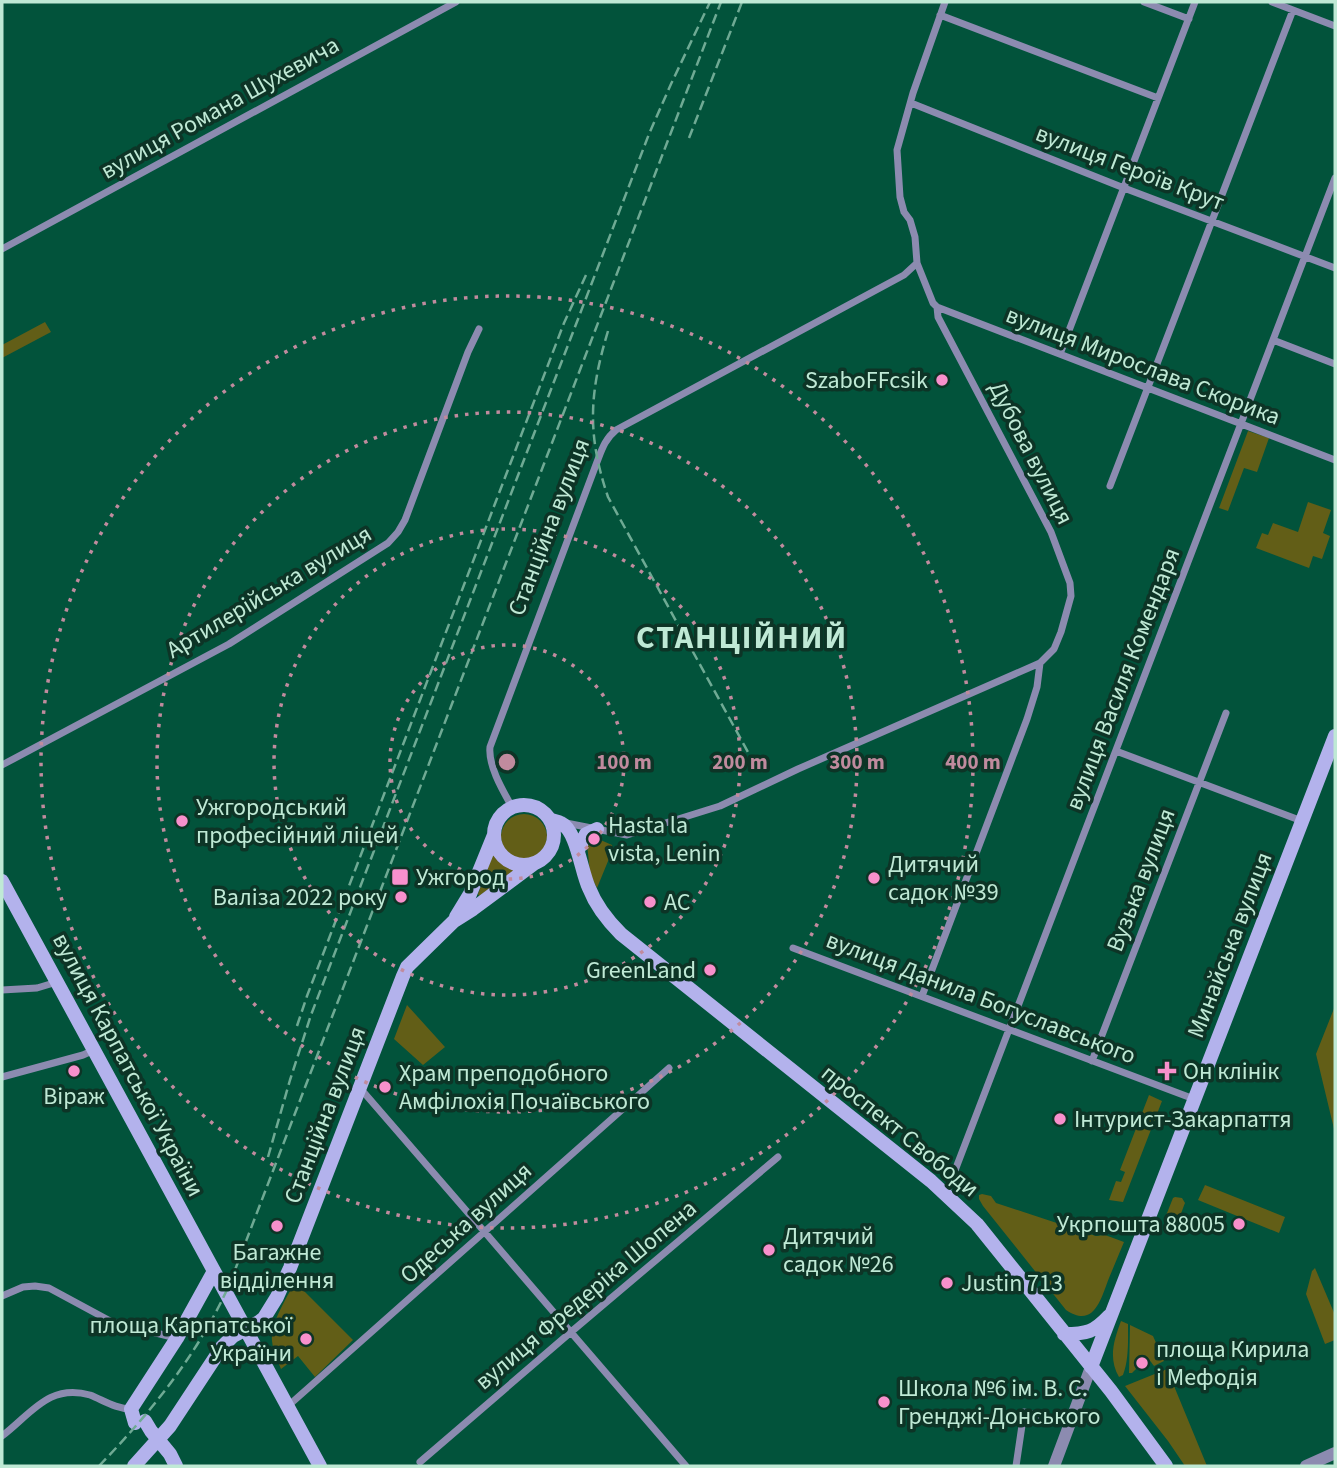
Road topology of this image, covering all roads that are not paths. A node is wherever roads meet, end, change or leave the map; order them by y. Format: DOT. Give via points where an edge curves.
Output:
graph roads {
  1 [pos="456,2"];
  2 [pos="945,2"];
  3 [pos="1144,2"];
  4 [pos="1195,2"];
  5 [pos="1272,2"];
  6 [pos="1293,10"];
  7 [pos="940,15"];
  8 [pos="1189,19"];
  9 [pos="1335,26"];
  10 [pos="1158,98"];
  11 [pos="911,103"];
  12 [pos="1335,178"];
  13 [pos="1124,188"];
  14 [pos="1212,221"];
  15 [pos="2,249"];
  16 [pos="1305,257"];
  17 [pos="917,263"];
  18 [pos="1335,268"];
  19 [pos="937,307"];
  20 [pos="479,329"];
  21 [pos="1273,340"];
  22 [pos="1060,354"];
  23 [pos="1335,364"];
  24 [pos="1148,388"];
  25 [pos="1241,424"];
  26 [pos="1335,460"];
  27 [pos="1110,486"];
  28 [pos="1040,663"];
  29 [pos="1226,713"];
  30 [pos="1335,736"];
  31 [pos="1116,751"];
  32 [pos="2,765"];
  33 [pos="1199,782"];
  34 [pos="512,807"];
  35 [pos="1303,821"];
  36 [pos="556,822"];
  37 [pos="597,829"];
  38 [pos="494,835"];
  39 [pos="550,850"];
  40 [pos="579,855"];
  41 [pos="535,863"];
  42 [pos="2,881"];
  43 [pos="454,921"];
  44 [pos="793,948"];
  45 [pos="57,982"];
  46 [pos="2,990"];
  47 [pos="922,996"];
  48 [pos="1009,1030"];
  49 [pos="94,1050"];
  50 [pos="1092,1061"];
  51 [pos="669,1068"];
  52 [pos="2,1077"];
  53 [pos="360,1088"];
  54 [pos="1195,1100"];
  55 [pos="778,1157"];
  56 [pos="946,1194"];
  57 [pos="485,1232"];
  58 [pos="214,1271"];
  59 [pos="2,1296"];
  60 [pos="1112,1312"];
  61 [pos="247,1329"];
  62 [pos="571,1332"];
  63 [pos="1064,1334"];
  64 [pos="177,1338"];
  65 [pos="1091,1367"];
  66 [pos="288,1406"];
  67 [pos="1071,1422"];
  68 [pos="142,1423"];
  69 [pos="2,1436"];
  70 [pos="1335,1453"];
  71 [pos="420,1462"];
  72 [pos="134,1466"];
  73 [pos="176,1466"];
  74 [pos="320,1466"];
  75 [pos="685,1466"];
  76 [pos="1016,1466"];
  77 [pos="1054,1466"];
  78 [pos="1166,1466"];
  79 [pos="1306,1466"];
  1 -- 15 [label="street, вулиця Романа Шухевича"];
  2 -- 7 [label="street, Дубова вулиця"];
  3 -- 8 [label="street"];
  4 -- 8 [label="street"];
  5 -- 6 [label="street"];
  6 -- 9 [label="street"];
  6 -- 14 [label="street"];
  7 -- 10 [label="street"];
  7 -- 11 [label="street, Дубова вулиця"];
  8 -- 10 [label="street"];
  10 -- 13 [label="street"];
  11 -- 13 [label="street, вулиця Героїв Крут"];
  11 -- 17 [label="street, Дубова вулиця" via="897,150 897,173 904,212 915,237"];
  12 -- 16 [label="street, вулиця Василя Комендаря"];
  13 -- 14 [label="street, вулиця Героїв Крут"];
  13 -- 22 [label="street"];
  14 -- 16 [label="street, вулиця Героїв Крут"];
  14 -- 24 [label="street"];
  16 -- 18 [label="street, вулиця Героїв Крут"];
  16 -- 21 [label="street, вулиця Василя Комендаря"];
  17 -- 19 [label="street, Дубова вулиця"];
  17 -- 34 [label="street, Станційна вулиця" via="904,275 609,436 490,747 499,782"];
  19 -- 22 [label="street, вулиця Мирослава Скорика"];
  19 -- 28 [label="street, Дубова вулиця" via="938,317 1051,532 1070,583 1061,632 1054,649"];
  20 -- 32 [label="street, Артилерійська вулиця" via="405,520 388,543 229,644"];
  21 -- 23 [label="street"];
  21 -- 25 [label="street, вулиця Василя Комендаря"];
  22 -- 24 [label="street, вулиця Мирослава Скорика"];
  24 -- 25 [label="street, вулиця Мирослава Скорика"];
  24 -- 27 [label="street"];
  25 -- 26 [label="street, вулиця Мирослава Скорика"];
  25 -- 31 [label="street, вулиця Василя Комендаря"];
  28 -- 37 [label="street" via="720,806 627,835"];
  28 -- 47 [label="street" via="1027,719"];
  29 -- 33 [label="street, Вузька вулиця"];
  30 -- 35 [label="main road, Минайська вулиця"];
  31 -- 33 [label="street"];
  31 -- 48 [label="street, вулиця Василя Комендаря"];
  33 -- 35 [label="street"];
  33 -- 50 [label="street, Вузька вулиця"];
  34 -- 36 [label="main road" via="532,806"];
  34 -- 38 [label="main road" via="501,816"];
  35 -- 54 [label="main road, Минайська вулиця"];
  36 -- 37 [label="street"];
  36 -- 39 [label="main road"];
  36 -- 40 [label="main road, проспект Свободи" via="573,835"];
  37 -- 40 [label="main road" via="586,834"];
  38 -- 41 [label="main road" via="504,857 519,864"];
  38 -- 43 [label="main road, Станційна вулиця"];
  39 -- 40 [label="main road" via="569,846"];
  39 -- 41 [label="main road"];
  40 -- 56 [label="main road, проспект Свободи" via="595,901 621,933"];
  41 -- 43 [label="main road, Станційна вулиця"];
  42 -- 45 [label="main road, вулиця Карпатської України"];
  43 -- 53 [label="main road, Станційна вулиця" via="407,967"];
  44 -- 47 [label="street, вулиця Данила Богуславського"];
  45 -- 46 [label="street"];
  45 -- 49 [label="main road, вулиця Карпатської України"];
  47 -- 48 [label="street, вулиця Данила Богуславського"];
  48 -- 50 [label="street, вулиця Данила Богуславського"];
  48 -- 56 [label="street, вулиця Василя Комендаря"];
  49 -- 52 [label="street"];
  49 -- 58 [label="main road, вулиця Карпатської України"];
  50 -- 54 [label="street, вулиця Данила Богуславського"];
  51 -- 57 [label="street, Одеська вулиця"];
  53 -- 57 [label="street"];
  53 -- 61 [label="main road, Станційна вулиця" via="277,1297 264,1318"];
  54 -- 60 [label="main road, Минайська вулиця"];
  55 -- 62 [label="street, вулиця Фредеріка Шопена"];
  56 -- 63 [label="main road, проспект Свободи" via="977,1224"];
  57 -- 62 [label="street"];
  57 -- 66 [label="street, Одеська вулиця"];
  58 -- 61 [label="main road, вулиця Карпатської України"];
  58 -- 64 [label="main road"];
  59 -- 64 [label="street" via="23,1287 41,1286 112,1322"];
  60 -- 63 [label="main road" via="1098,1328"];
  60 -- 65 [label="main road, Минайська вулиця"];
  61 -- 66 [label="main road, вулиця Карпатської України"];
  61 -- 68 [label="main road, Станційна вулиця" via="222,1347 170,1426"];
  62 -- 71 [label="street, вулиця Фредеріка Шопена"];
  62 -- 75 [label="street"];
  63 -- 65 [label="main road, проспект Свободи"];
  64 -- 68 [label="main road"];
  65 -- 67 [label="street"];
  65 -- 78 [label="main road, проспект Свободи"];
  66 -- 74 [label="main road, вулиця Карпатської України"];
  67 -- 76 [label="street" via="1024,1412"];
  67 -- 77 [label="street"];
  68 -- 69 [label="street" via="85,1394 60,1393"];
  68 -- 72 [label="main road"];
  68 -- 73 [label="main road"];
  70 -- 79 [label="street"];
}
